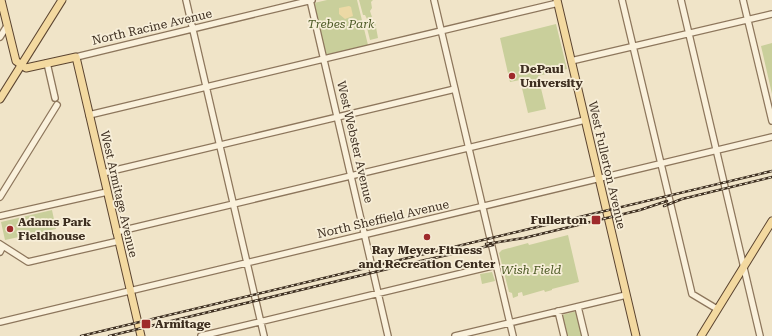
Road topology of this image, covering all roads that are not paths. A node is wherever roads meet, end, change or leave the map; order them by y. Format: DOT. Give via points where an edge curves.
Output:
graph roads {
  1 [pos="1,0"];
  2 [pos="62,0"];
  3 [pos="186,0"];
  4 [pos="311,0"];
  5 [pos="434,0"];
  6 [pos="622,0"];
  7 [pos="681,0"];
  8 [pos="743,0"];
  9 [pos="557,2"];
  10 [pos="772,14"];
  11 [pos="748,19"];
  12 [pos="7,26"];
  13 [pos="192,29"];
  14 [pos="441,31"];
  15 [pos="689,34"];
  16 [pos="0,37"];
  17 [pos="634,47"];
  18 [pos="76,57"];
  19 [pos="324,59"];
  20 [pos="571,62"];
  21 [pos="47,63"];
  22 [pos="21,65"];
  23 [pos="206,87"];
  24 [pos="455,89"];
  25 [pos="55,98"];
  26 [pos="0,99"];
  27 [pos="57,105"];
  28 [pos="89,115"];
  29 [pos="338,118"];
  30 [pos="585,120"];
  31 [pos="772,122"];
  32 [pos="772,137"];
  33 [pos="220,145"];
  34 [pos="469,148"];
  35 [pos="716,150"];
  36 [pos="662,164"];
  37 [pos="103,173"];
  38 [pos="351,176"];
  39 [pos="599,179"];
  40 [pos="107,192"];
  41 [pos="0,197"];
  42 [pos="234,204"];
  43 [pos="482,206"];
  44 [pos="0,216"];
  45 [pos="772,222"];
  46 [pos="116,232"];
  47 [pos="365,234"];
  48 [pos="119,241"];
  49 [pos="1,247"];
  50 [pos="247,262"];
  51 [pos="496,265"];
  52 [pos="744,266"];
  53 [pos="130,291"];
  54 [pos="378,293"];
  55 [pos="626,295"];
  56 [pos="578,307"];
  57 [pos="717,309"];
  58 [pos="558,311"];
  59 [pos="261,321"];
  60 [pos="0,322"];
  61 [pos="510,323"];
  62 [pos="141,336"];
  63 [pos="200,336"];
  64 [pos="264,336"];
  65 [pos="388,336"];
  66 [pos="455,336"];
  67 [pos="513,336"];
  68 [pos="564,336"];
  69 [pos="585,336"];
  70 [pos="636,336"];
  71 [pos="701,336"];
  72 [pos="760,336"];
  1 -- 12 [label="main road"];
  2 -- 22 [label="main road"];
  3 -- 13 [label="street"];
  4 -- 13 [label="street, North Racine Avenue"];
  4 -- 19 [label="street, West Webster Avenue"];
  5 -- 14 [label="street"];
  6 -- 17 [label="street"];
  7 -- 15 [label="street"];
  8 -- 11 [label="street"];
  9 -- 14 [label="street"];
  9 -- 20 [label="main road, West Fullerton Avenue"];
  10 -- 11 [label="street"];
  11 -- 15 [label="street"];
  11 -- 31 [label="street"];
  12 -- 16 [label="street"];
  12 -- 22 [label="main road" via="16,61"];
  13 -- 18 [label="street, North Racine Avenue"];
  13 -- 23 [label="street"];
  14 -- 19 [label="street"];
  14 -- 24 [label="street"];
  15 -- 17 [label="street"];
  15 -- 35 [label="street"];
  17 -- 20 [label="street"];
  17 -- 36 [label="street"];
  18 -- 21 [label="main road, North Racine Avenue"];
  18 -- 28 [label="main road, West Armitage Avenue"];
  19 -- 23 [label="street"];
  19 -- 29 [label="street, West Webster Avenue"];
  20 -- 30 [label="main road, West Fullerton Avenue"];
  21 -- 22 [label="main road, North Racine Avenue" via="26,68"];
  21 -- 25 [label="street"];
  22 -- 26 [label="main road"];
  23 -- 28 [label="street"];
  23 -- 33 [label="street"];
  24 -- 29 [label="street"];
  24 -- 34 [label="street"];
  27 -- 41 [label="street"];
  28 -- 37 [label="main road, West Armitage Avenue"];
  29 -- 33 [label="street"];
  29 -- 38 [label="street, West Webster Avenue"];
  30 -- 34 [label="street"];
  30 -- 39 [label="main road, West Fullerton Avenue"];
  32 -- 35 [label="street, North Sheffield Avenue"];
  33 -- 37 [label="street"];
  33 -- 42 [label="street"];
  34 -- 38 [label="street"];
  34 -- 43 [label="street"];
  35 -- 36 [label="street, North Sheffield Avenue"];
  35 -- 52 [label="street"];
  36 -- 39 [label="street, North Sheffield Avenue"];
  36 -- 57 [label="street" via="692,294"];
  37 -- 40 [label="main road, West Armitage Avenue"];
  38 -- 42 [label="street"];
  38 -- 47 [label="street, West Webster Avenue"];
  39 -- 43 [label="street, North Sheffield Avenue"];
  39 -- 55 [label="main road, West Fullerton Avenue"];
  40 -- 44 [label="street"];
  40 -- 46 [label="main road, West Armitage Avenue"];
  42 -- 46 [label="street"];
  42 -- 50 [label="street"];
  43 -- 47 [label="street, North Sheffield Avenue"];
  43 -- 51 [label="street"];
  45 -- 52 [label="main road"];
  46 -- 48 [label="main road, West Armitage Avenue"];
  47 -- 50 [label="street, North Sheffield Avenue"];
  47 -- 54 [label="street, West Webster Avenue"];
  48 -- 49 [label="street" via="28,262"];
  48 -- 53 [label="main road, West Armitage Avenue"];
  50 -- 53 [label="street, North Sheffield Avenue"];
  50 -- 59 [label="street"];
  51 -- 54 [label="street"];
  51 -- 61 [label="street"];
  52 -- 57 [label="main road"];
  52 -- 72 [label="street"];
  53 -- 60 [label="street, North Sheffield Avenue"];
  53 -- 62 [label="main road, West Armitage Avenue"];
  54 -- 59 [label="street"];
  54 -- 65 [label="street, West Webster Avenue"];
  55 -- 56 [label="street"];
  55 -- 70 [label="main road, West Fullerton Avenue"];
  56 -- 58 [label="street"];
  56 -- 69 [label="street"];
  57 -- 71 [label="main road"];
  58 -- 61 [label="street"];
  58 -- 68 [label="street"];
  59 -- 63 [label="street"];
  59 -- 64 [label="street"];
  61 -- 66 [label="street"];
  61 -- 67 [label="street"];
}
